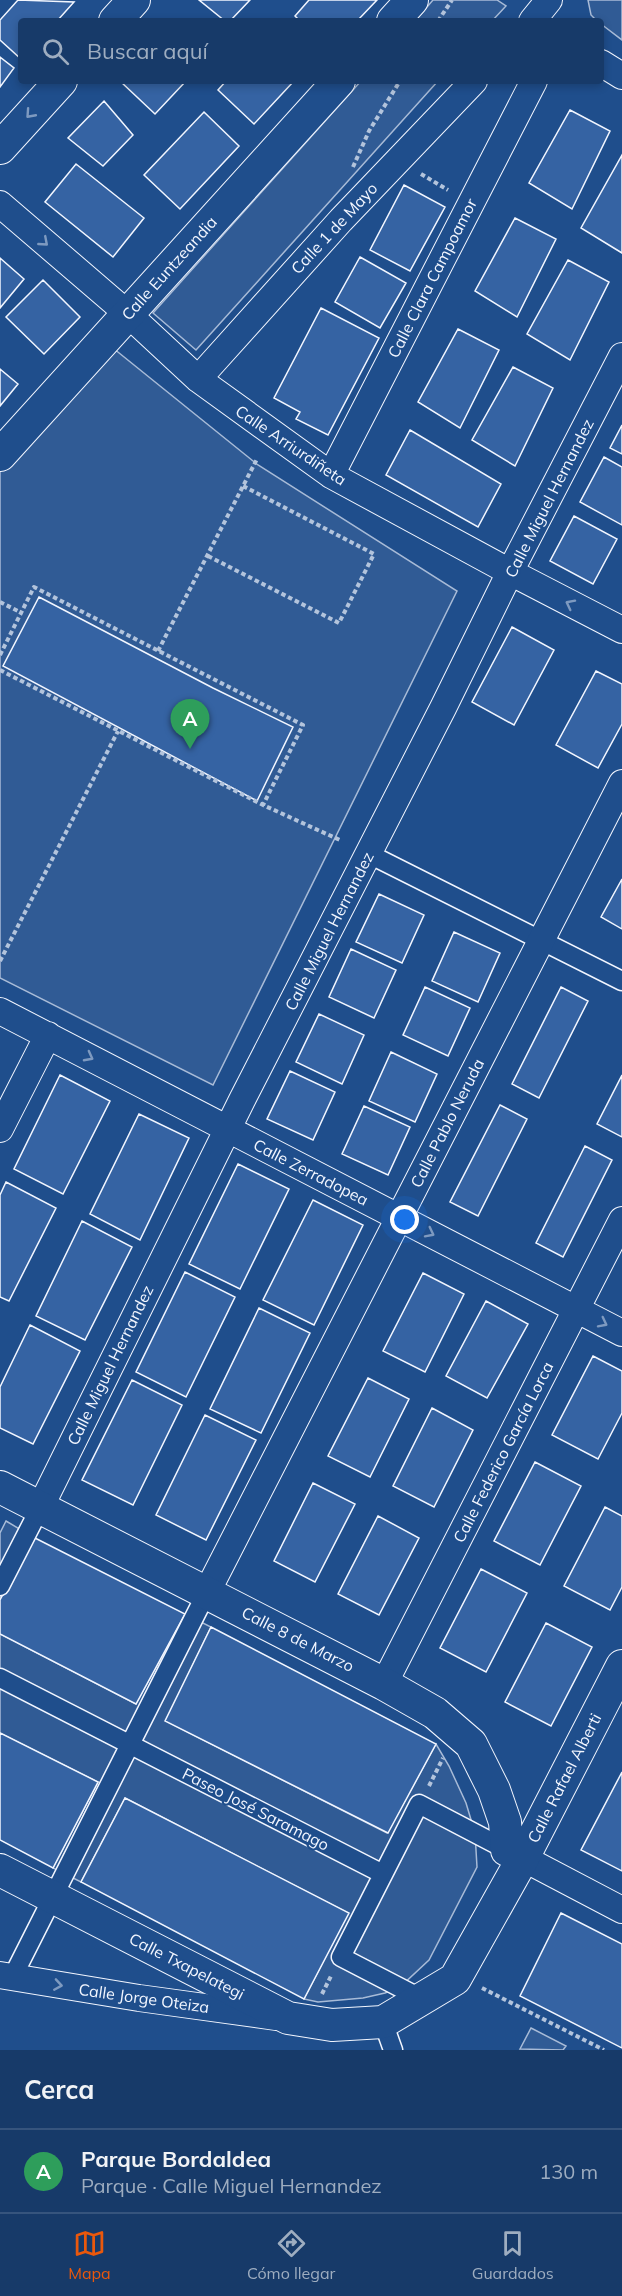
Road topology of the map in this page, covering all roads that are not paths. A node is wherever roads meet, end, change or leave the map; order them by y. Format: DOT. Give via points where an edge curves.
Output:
graph roads {
  1 [pos="134,0"];
  2 [pos="412,0"];
  3 [pos="118,18"];
  4 [pos="396,18"];
  5 [pos="604,65"];
  6 [pos="622,76"];
  7 [pos="58,84"];
  8 [pos="336,84"];
  9 [pos="471,84"];
  10 [pos="532,84"];
  11 [pos="0,148"];
  12 [pos="0,204"];
  13 [pos="128,314"];
  14 [pos="622,356"];
  15 [pos="198,379"];
  16 [pos="0,455"];
  17 [pos="331,475"];
  18 [pos="510,573"];
  19 [pos="622,630"];
  20 [pos="622,783"];
  21 [pos="369,854"];
  22 [pos="541,939"];
  23 [pos="622,981"];
  24 [pos="0,1011"];
  25 [pos="48,1035"];
  26 [pos="0,1129"];
  27 [pos="228,1129"];
  28 [pos="399,1217"];
  29 [pos="622,1220"];
  30 [pos="576,1309"];
  31 [pos="622,1333"];
  32 [pos="0,1487"];
  33 [pos="40,1508"];
  34 [pos="0,1586"];
  35 [pos="207,1592"];
  36 [pos="622,1666"];
  37 [pos="0,1678"];
  38 [pos="384,1684"];
  39 [pos="129,1744"];
  40 [pos="515,1854"];
  41 [pos="0,1870"];
  42 [pos="383,1874"];
  43 [pos="52,1897"];
  44 [pos="622,1910"];
  45 [pos="6,1977"];
  46 [pos="424,2000"];
  47 [pos="288,2018"];
  48 [pos="388,2036"];
  1 -- 3 [label="street"];
  2 -- 4 [label="street"];
  5 -- 6 [label="street"];
  7 -- 11 [label="street, one-way"];
  8 -- 13 [label="street, Calle Euntzeandia"];
  9 -- 15 [label="street, Calle 1 de Mayo" via="341,220"];
  10 -- 17 [label="street, Calle Clara Campoamor"];
  12 -- 13 [label="street, Calle Arriurdiñeta, one-way"];
  13 -- 15 [label="street, Calle Arriurdiñeta"];
  13 -- 16 [label="street, Calle Euntzeandia"];
  14 -- 18 [label="street, Calle Miguel Hernandez"];
  15 -- 17 [label="street, Calle Arriurdiñeta"];
  17 -- 18 [label="street, Calle Arriurdiñeta"];
  19 -- 18 [label="street, Calle Arriurdiñeta, one-way"];
  18 -- 21 [label="street, Calle Miguel Hernandez"];
  20 -- 22 [label="street, Calle Pablo Neruda"];
  21 -- 22 [label="street"];
  21 -- 27 [label="street, Calle Miguel Hernandez"];
  22 -- 23 [label="street"];
  22 -- 28 [label="street, Calle Pablo Neruda"];
  24 -- 25 [label="street, Calle Zerradopea"];
  25 -- 26 [label="street"];
  25 -- 27 [label="street, Calle Zerradopea, one-way"];
  27 -- 28 [label="street, Calle Zerradopea"];
  27 -- 33 [label="street, Calle Miguel Hernandez"];
  28 -- 30 [label="street, Calle Zerradopea, one-way"];
  28 -- 35 [label="street, Calle Pablo Neruda"];
  29 -- 30 [label="street, Calle Federico García Lorca"];
  30 -- 31 [label="street, Calle Zerradopea, one-way"];
  30 -- 38 [label="street, Calle Federico García Lorca"];
  32 -- 33 [label="street, Calle 8 de Marzo"];
  33 -- 34 [label="street"];
  33 -- 35 [label="street, Calle 8 de Marzo"];
  35 -- 38 [label="street, Calle 8 de Marzo"];
  35 -- 39 [label="street"];
  36 -- 40 [label="street, Calle Rafael Alberti"];
  37 -- 39 [label="street, Paseo José Saramago"];
  38 -- 40 [label="street, Calle 8 de Marzo" via="435,1713 471,1744 494,1790"];
  39 -- 42 [label="street, Paseo José Saramago"];
  39 -- 43 [label="street"];
  40 -- 42 [label="street" via="419,1804"];
  40 -- 44 [label="street, Calle Rafael Alberti"];
  40 -- 46 [label="street, Calle Rafael Alberti" via="455,1979"];
  41 -- 43 [label="street, Calle Txapelategi"];
  42 -- 46 [label="street" via="341,1957"];
  43 -- 45 [label="street"];
  43 -- 47 [label="street, Calle Txapelategi"];
  45 -- 47 [label="street, Calle Jorge Oteiza, one-way"];
  46 -- 48 [label="street, Calle Rafael Alberti"];
  47 -- 48 [label="street, Calle Txapelategi"];
}
